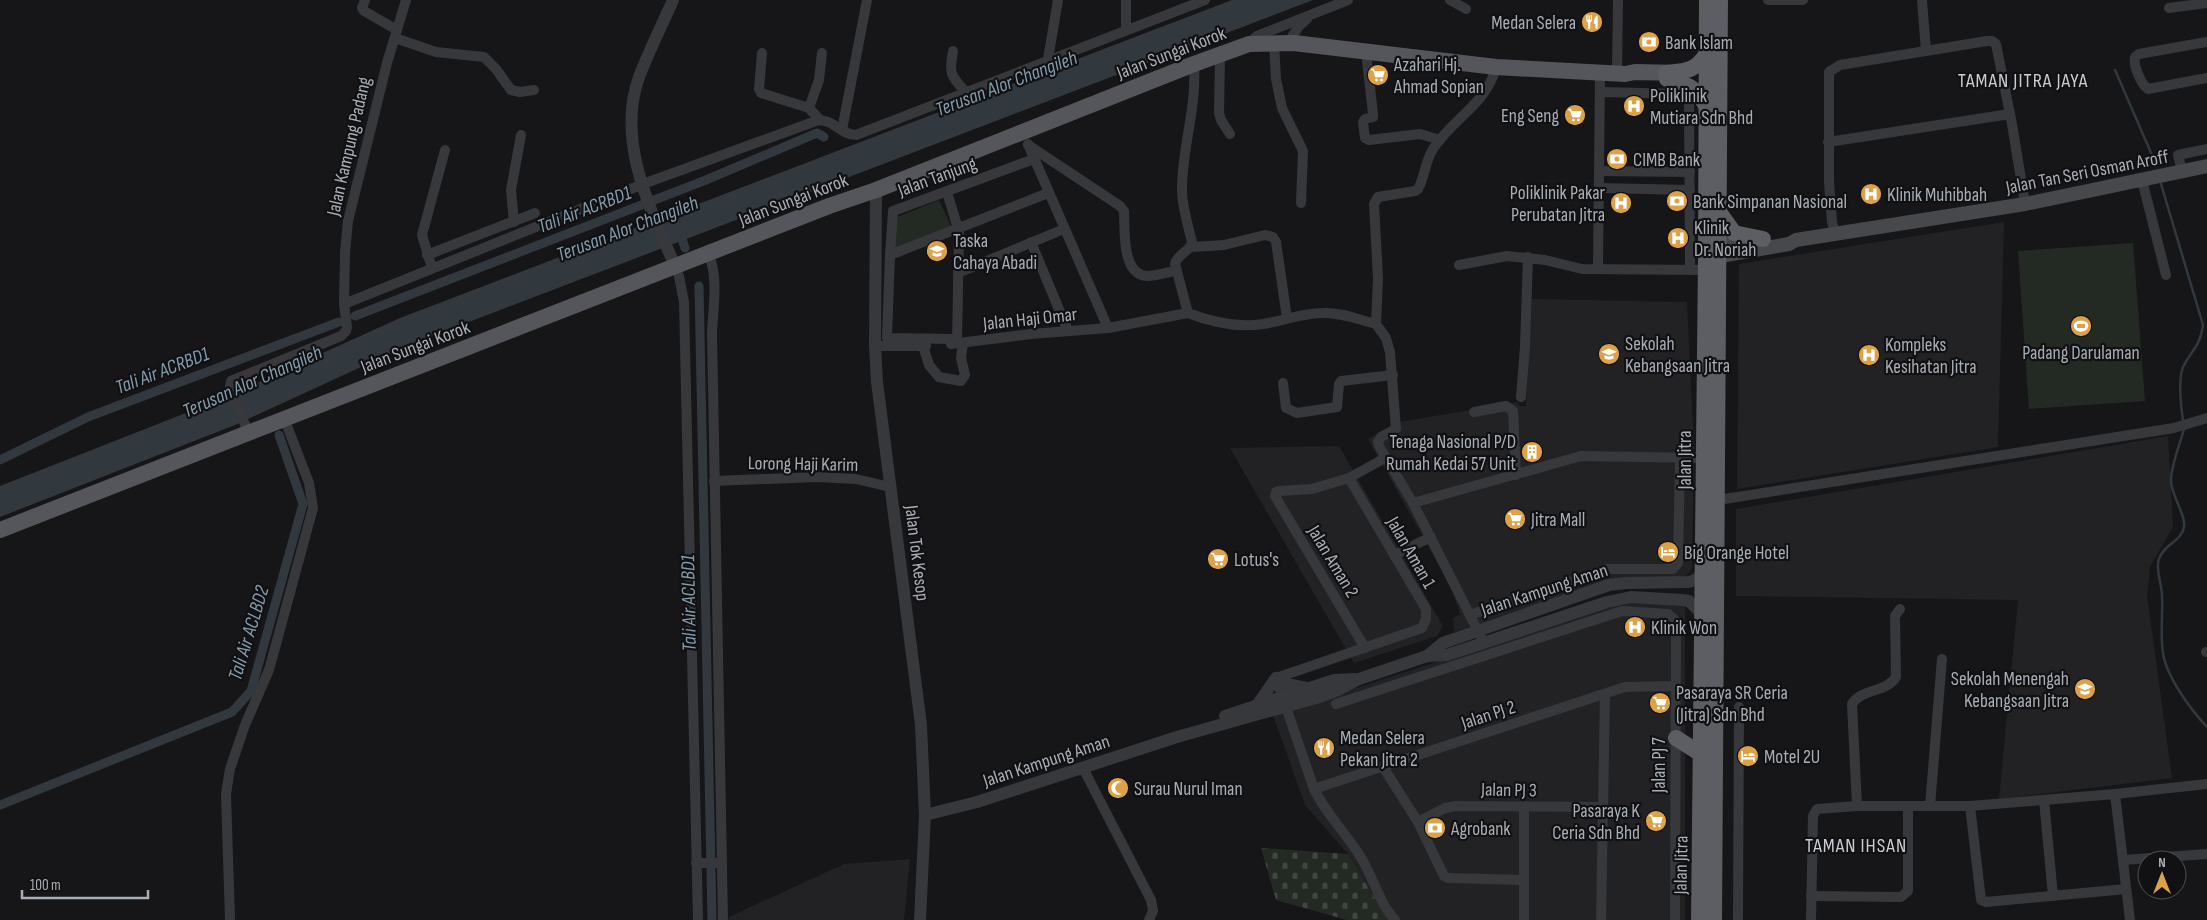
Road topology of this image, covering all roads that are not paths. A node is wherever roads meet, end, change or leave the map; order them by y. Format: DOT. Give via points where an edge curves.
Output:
graph roads {
  1 [pos="364,0"];
  2 [pos="406,0"];
  3 [pos="673,0"];
  4 [pos="867,0"];
  5 [pos="1058,0"];
  6 [pos="1126,0"];
  7 [pos="1204,0"];
  8 [pos="1348,0"];
  9 [pos="1450,0"];
  10 [pos="1618,0"];
  11 [pos="1706,0"];
  12 [pos="1720,0"];
  13 [pos="1768,0"];
  14 [pos="1803,0"];
  15 [pos="1922,0"];
  16 [pos="2207,3"];
  17 [pos="2169,8"];
  18 [pos="1466,9"];
  19 [pos="1314,14"];
  20 [pos="1126,29"];
  21 [pos="396,34"];
  22 [pos="2207,42"];
  23 [pos="1281,43"];
  24 [pos="1249,44"];
  25 [pos="952,51"];
  26 [pos="1926,51"];
  27 [pos="1366,52"];
  28 [pos="762,53"];
  29 [pos="822,53"];
  30 [pos="1220,54"];
  31 [pos="1706,55"];
  32 [pos="1048,60"];
  33 [pos="1194,64"];
  34 [pos="1496,67"];
  35 [pos="1614,74"];
  36 [pos="1666,76"];
  37 [pos="1713,77"];
  38 [pos="2207,78"];
  39 [pos="534,90"];
  40 [pos="965,92"];
  41 [pos="1601,92"];
  42 [pos="1705,104"];
  43 [pos="809,108"];
  44 [pos="2010,114"];
  45 [pos="820,120"];
  46 [pos="842,130"];
  47 [pos="1230,134"];
  48 [pos="520,135"];
  49 [pos="1026,138"];
  50 [pos="1440,140"];
  51 [pos="1828,142"];
  52 [pos="2207,149"];
  53 [pos="445,150"];
  54 [pos="1034,159"];
  55 [pos="2207,166"];
  56 [pos="1599,171"];
  57 [pos="2182,171"];
  58 [pos="1690,172"];
  59 [pos="2142,180"];
  60 [pos="644,188"];
  61 [pos="1599,188"];
  62 [pos="876,190"];
  63 [pos="1690,190"];
  64 [pos="947,192"];
  65 [pos="1048,193"];
  66 [pos="1301,204"];
  67 [pos="2025,204"];
  68 [pos="1720,212"];
  69 [pos="535,214"];
  70 [pos="514,222"];
  71 [pos="958,227"];
  72 [pos="1064,229"];
  73 [pos="1835,234"];
  74 [pos="1763,239"];
  75 [pos="1796,240"];
  76 [pos="1032,242"];
  77 [pos="1191,247"];
  78 [pos="708,253"];
  79 [pos="890,254"];
  80 [pos="427,255"];
  81 [pos="1528,257"];
  82 [pos="1708,259"];
  83 [pos="673,262"];
  84 [pos="1459,265"];
  85 [pos="432,268"];
  86 [pos="1598,269"];
  87 [pos="1175,271"];
  88 [pos="958,273"];
  89 [pos="2166,275"];
  90 [pos="344,304"];
  91 [pos="1188,313"];
  92 [pos="1287,318"];
  93 [pos="1376,324"];
  94 [pos="1108,328"];
  95 [pos="1068,331"];
  96 [pos="959,342"];
  97 [pos="875,346"];
  98 [pos="923,346"];
  99 [pos="1393,375"];
  100 [pos="1283,383"];
  101 [pos="1521,397"];
  102 [pos="1474,412"];
  103 [pos="284,418"];
  104 [pos="2207,418"];
  105 [pos="246,428"];
  106 [pos="1385,458"];
  107 [pos="1680,458"];
  108 [pos="1704,458"];
  109 [pos="1516,475"];
  110 [pos="1349,478"];
  111 [pos="714,480"];
  112 [pos="890,487"];
  113 [pos="1718,500"];
  114 [pos="1413,503"];
  115 [pos="0,530"];
  116 [pos="1431,537"];
  117 [pos="1394,555"];
  118 [pos="1703,570"];
  119 [pos="1900,609"];
  120 [pos="1702,614"];
  121 [pos="1470,615"];
  122 [pos="1478,630"];
  123 [pos="1483,643"];
  124 [pos="1365,648"];
  125 [pos="1427,656"];
  126 [pos="1942,659"];
  127 [pos="1276,678"];
  128 [pos="1359,679"];
  129 [pos="1675,686"];
  130 [pos="1312,688"];
  131 [pos="1605,694"];
  132 [pos="1284,703"];
  133 [pos="1258,704"];
  134 [pos="1336,704"];
  135 [pos="1739,707"];
  136 [pos="1177,737"];
  137 [pos="1676,738"];
  138 [pos="1701,754"];
  139 [pos="1382,767"];
  140 [pos="1083,768"];
  141 [pos="2207,784"];
  142 [pos="1314,790"];
  143 [pos="2116,794"];
  144 [pos="2044,800"];
  145 [pos="1857,806"];
  146 [pos="1930,806"];
  147 [pos="1970,806"];
  148 [pos="1603,807"];
  149 [pos="1908,807"];
  150 [pos="1524,808"];
  151 [pos="925,815"];
  152 [pos="1418,822"];
  153 [pos="2207,854"];
  154 [pos="2123,860"];
  155 [pos="709,863"];
  156 [pos="1524,880"];
  157 [pos="2126,889"];
  158 [pos="1811,896"];
  159 [pos="2053,896"];
  160 [pos="1151,915"];
  161 [pos="1716,916"];
  162 [pos="230,920"];
  163 [pos="698,920"];
  164 [pos="723,920"];
  165 [pos="920,920"];
  166 [pos="1160,920"];
  167 [pos="1395,920"];
  168 [pos="1524,920"];
  169 [pos="1602,920"];
  170 [pos="1675,920"];
  171 [pos="1699,920"];
  172 [pos="1738,920"];
  173 [pos="1811,920"];
  174 [pos="2130,920"];
  1 -- 21 [label="street" via="364,11"];
  2 -- 21 [label="street, Jalan Kampung Padang"];
  3 -- 60 [label="street" via="639,78 635,97 633,146"];
  4 -- 46 [label="street"];
  5 -- 32 [label="street"];
  6 -- 20 [label="street"];
  7 -- 20 [label="street"];
  8 -- 19 [label="street"];
  9 -- 18 [label="street"];
  10 -- 35 [label="street"];
  11 -- 31 [label="highway, Jalan Jitra"];
  12 -- 37 [label="highway, Jalan Jitra"];
  13 -- 14 [label="street"];
  15 -- 26 [label="street"];
  16 -- 17 [label="street"];
  19 -- 23 [label="street"];
  19 -- 24 [label="street" via="1257,36"];
  20 -- 32 [label="street"];
  21 -- 39 [label="street" via="436,52 484,57 511,90"];
  21 -- 90 [label="street, Jalan Kampung Padang" via="348,221"];
  22 -- 38 [label="street" via="2134,57 2148,89"];
  23 -- 24 [label="main road, Jalan Sungai Korok"];
  23 -- 27 [label="main road, Jalan Sungai Korok"];
  23 -- 66 [label="street" via="1276,79 1282,108 1303,151"];
  24 -- 30 [label="main road, Jalan Sungai Korok"];
  25 -- 40 [label="street" via="950,68 953,79"];
  26 -- 44 [label="street" via="1992,41 1996,44"];
  26 -- 51 [label="street" via="1833,68 1828,77"];
  27 -- 34 [label="main road, Jalan Sungai Korok"];
  27 -- 50 [label="street" via="1373,117 1363,122 1365,138 1425,134"];
  28 -- 43 [label="street" via="761,93"];
  29 -- 43 [label="street" via="819,80"];
  30 -- 33 [label="main road, Jalan Sungai Korok"];
  30 -- 47 [label="street" via="1219,113"];
  31 -- 36 [label="highway" via="1691,70"];
  31 -- 37 [label="highway, Jalan Jitra"];
  32 -- 40 [label="street"];
  33 -- 49 [label="main road, Jalan Sungai Korok"];
  33 -- 77 [label="street" via="1195,95 1182,189"];
  34 -- 35 [label="main road, Jalan Sungai Korok"];
  34 -- 50 [label="street" via="1481,98"];
  35 -- 36 [label="main road, Jalan Sungai Korok" via="1635,72"];
  35 -- 41 [label="street"];
  36 -- 37 [label="main road, Jalan Sungai Korok"];
  36 -- 42 [label="highway" via="1694,88"];
  37 -- 42 [label="highway, Jalan Jitra"];
  37 -- 68 [label="highway, Jalan Jitra"];
  40 -- 46 [label="street" via="856,136"];
  41 -- 56 [label="street"];
  41 -- 58 [label="street" via="1687,95 1691,103"];
  42 -- 82 [label="highway, Jalan Jitra"];
  43 -- 45 [label="street"];
  44 -- 51 [label="street"];
  44 -- 67 [label="street"];
  45 -- 46 [label="street" via="831,122"];
  45 -- 60 [label="street"];
  48 -- 70 [label="street" via="511,190"];
  49 -- 54 [label="street"];
  49 -- 62 [label="main road, Jalan Sungai Korok"];
  49 -- 87 [label="street" via="1120,206 1124,211 1128,260 1137,272 1148,276"];
  50 -- 93 [label="street" via="1428,158 1418,189 1378,197 1375,201"];
  51 -- 73 [label="street" via="1830,203"];
  52 -- 57 [label="street" via="2178,155"];
  53 -- 80 [label="street" via="422,235"];
  54 -- 64 [label="street, Jalan Tanjung"];
  54 -- 65 [label="street"];
  55 -- 57 [label="main road, Jalan Tan Seri Osman Aroff"];
  56 -- 58 [label="street"];
  56 -- 61 [label="street"];
  57 -- 59 [label="main road, Jalan Tan Seri Osman Aroff"];
  58 -- 63 [label="street"];
  59 -- 67 [label="main road, Jalan Tan Seri Osman Aroff"];
  59 -- 89 [label="street"];
  60 -- 83 [label="street"];
  60 -- 85 [label="street"];
  61 -- 63 [label="street"];
  61 -- 86 [label="street"];
  62 -- 78 [label="main road, Jalan Sungai Korok"];
  62 -- 97 [label="street, Jalan Tok Kesop"];
  63 -- 82 [label="street"];
  64 -- 71 [label="street"];
  64 -- 79 [label="street, Jalan Tanjung" via="893,211"];
  65 -- 71 [label="street"];
  65 -- 72 [label="street"];
  67 -- 73 [label="main road, Jalan Tan Seri Osman Aroff"];
  68 -- 74 [label="highway" via="1734,233"];
  68 -- 82 [label="highway, Jalan Jitra"];
  69 -- 70 [label="street"];
  70 -- 80 [label="street"];
  71 -- 79 [label="street"];
  71 -- 88 [label="street"];
  72 -- 76 [label="street"];
  72 -- 94 [label="street"];
  73 -- 75 [label="main road, Jalan Tan Seri Osman Aroff"];
  74 -- 75 [label="main road, Jalan Tan Seri Osman Aroff" via="1785,237"];
  74 -- 82 [label="main road, Jalan Tan Seri Osman Aroff"];
  75 -- 82 [label="main road, Jalan Tan Seri Osman Aroff" via="1790,244"];
  76 -- 88 [label="street"];
  76 -- 95 [label="street"];
  77 -- 87 [label="street" via="1176,258"];
  77 -- 92 [label="street" via="1224,245 1266,235 1273,237"];
  78 -- 83 [label="main road, Jalan Sungai Korok"];
  78 -- 111 [label="street" via="714,274"];
  79 -- 96 [label="street" via="887,338"];
  80 -- 85 [label="street"];
  81 -- 84 [label="street" via="1507,256"];
  81 -- 86 [label="street" via="1570,268"];
  81 -- 101 [label="street"];
  82 -- 86 [label="street"];
  82 -- 108 [label="highway, Jalan Jitra"];
  82 -- 113 [label="highway, Jalan Jitra"];
  83 -- 103 [label="main road, Jalan Sungai Korok"];
  83 -- 155 [label="street" via="680,276 684,302"];
  85 -- 90 [label="street"];
  87 -- 91 [label="street"];
  88 -- 96 [label="street"];
  90 -- 105 [label="street, Jalan Kampung Padang" via="348,322 344,334 230,384"];
  91 -- 92 [label="street" via="1241,326"];
  91 -- 94 [label="street, Jalan Haji Omar"];
  92 -- 93 [label="street" via="1324,312"];
  93 -- 99 [label="street" via="1386,338"];
  94 -- 95 [label="street, Jalan Haji Omar"];
  95 -- 96 [label="street, Jalan Haji Omar"];
  96 -- 98 [label="street, Jalan Haji Omar"];
  96 -- 98 [label="street" via="965,375 961,381 939,377 929,365"];
  97 -- 98 [label="street, Jalan Haji Omar"];
  97 -- 112 [label="street, Jalan Tok Kesop"];
  99 -- 100 [label="street" via="1341,381 1338,384 1337,407 1297,413 1286,408"];
  99 -- 106 [label="street" via="1396,429 1378,442"];
  102 -- 109 [label="street" via="1506,406 1513,411"];
  103 -- 105 [label="main road, Jalan Sungai Korok"];
  103 -- 162 [label="street" via="308,484 313,508 269,670 227,776"];
  104 -- 113 [label="street" via="2174,428"];
  105 -- 115 [label="main road, Jalan Sungai Korok" via="118,486"];
  106 -- 110 [label="street"];
  106 -- 114 [label="street"];
  107 -- 108 [label="street"];
  107 -- 109 [label="street" via="1581,456"];
  107 -- 121 [label="street" via="1676,567 1608,569"];
  108 -- 118 [label="highway, Jalan Jitra"];
  109 -- 114 [label="street"];
  110 -- 117 [label="street, Jalan Aman 1"];
  110 -- 124 [label="street, Jalan Aman 2" via="1312,489 1276,492 1275,496"];
  111 -- 112 [label="street, Lorong Haji Karim" via="817,477 856,479"];
  111 -- 155 [label="street"];
  112 -- 151 [label="street, Jalan Tok Kesop" via="920,725"];
  113 -- 161 [label="highway, Jalan Jitra"];
  114 -- 116 [label="street"];
  116 -- 117 [label="street"];
  116 -- 121 [label="street"];
  117 -- 124 [label="street, Jalan Aman 1" via="1426,609 1426,619 1422,628"];
  118 -- 120 [label="highway, Jalan Jitra"];
  118 -- 122 [label="street, Jalan Kampung Aman" via="1697,579 1689,582 1609,585"];
  119 -- 145 [label="street" via="1895,616 1896,676 1888,685 1860,695 1852,704"];
  120 -- 123 [label="street, Jalan Kampung Aman" via="1689,601 1620,598"];
  120 -- 138 [label="highway, Jalan Jitra"];
  121 -- 122 [label="street"];
  122 -- 123 [label="street"];
  122 -- 125 [label="street, Jalan Kampung Aman" via="1443,643"];
  123 -- 125 [label="street, Jalan Kampung Aman" via="1447,655"];
  124 -- 127 [label="street, Jalan Aman 1"];
  125 -- 128 [label="street, Jalan Kampung Aman"];
  126 -- 146 [label="street"];
  127 -- 130 [label="street" via="1294,686"];
  127 -- 132 [label="street"];
  127 -- 133 [label="street"];
  128 -- 130 [label="street, Jalan Kampung Aman" via="1334,680"];
  128 -- 132 [label="street, Jalan Kampung Aman" via="1338,690"];
  129 -- 131 [label="street, Jalan PJ 2" via="1631,686"];
  129 -- 134 [label="street, Jalan PJ 7" via="1674,618 1668,614 1622,611"];
  129 -- 137 [label="street, Jalan PJ 7"];
  130 -- 132 [label="street, Jalan Kampung Aman"];
  131 -- 139 [label="street, Jalan PJ 2"];
  131 -- 148 [label="street"];
  132 -- 133 [label="street, Jalan Kampung Aman"];
  132 -- 136 [label="street, Jalan Kampung Aman"];
  132 -- 142 [label="street"];
  133 -- 136 [label="street, Jalan Kampung Aman"];
  135 -- 172 [label="street"];
  136 -- 140 [label="street, Jalan Kampung Aman"];
  137 -- 138 [label="highway"];
  137 -- 170 [label="street, Jalan PJ 7"];
  138 -- 171 [label="highway, Jalan Jitra"];
  139 -- 142 [label="street, Jalan PJ 2"];
  139 -- 152 [label="street"];
  140 -- 151 [label="street, Jalan Kampung Aman"];
  140 -- 160 [label="street" via="1149,895"];
  141 -- 143 [label="street"];
  142 -- 167 [label="street" via="1361,858"];
  143 -- 144 [label="street"];
  143 -- 154 [label="street"];
  144 -- 147 [label="street"];
  144 -- 159 [label="street"];
  145 -- 149 [label="street"];
  145 -- 158 [label="street" via="1822,808 1814,812"];
  146 -- 147 [label="street"];
  146 -- 149 [label="street"];
  147 -- 159 [label="street" via="1981,900"];
  148 -- 150 [label="street, Jalan PJ 3"];
  148 -- 169 [label="street"];
  149 -- 158 [label="street" via="1908,891 1905,895"];
  150 -- 152 [label="street, Jalan PJ 3" via="1456,806"];
  150 -- 156 [label="street"];
  151 -- 165 [label="street, Jalan Tok Kesop"];
  152 -- 156 [label="street" via="1446,877"];
  153 -- 154 [label="street"];
  154 -- 157 [label="street"];
  155 -- 163 [label="street"];
  155 -- 164 [label="street"];
  156 -- 168 [label="street"];
  157 -- 159 [label="street"];
  157 -- 174 [label="street"];
  158 -- 173 [label="street"];
  160 -- 166 [label="street"];
}
